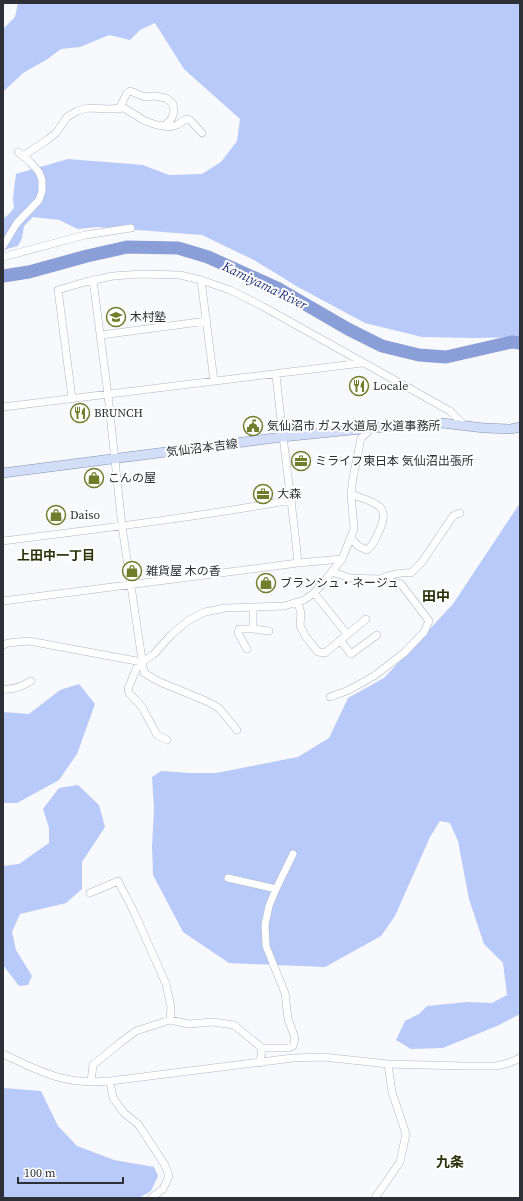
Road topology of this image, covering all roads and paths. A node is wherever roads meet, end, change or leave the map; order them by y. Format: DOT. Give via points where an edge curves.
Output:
graph roads {
  1 [pos="119,109"];
  2 [pos="165,126"];
  3 [pos="202,133"];
  4 [pos="131,228"];
  5 [pos="3,246"];
  6 [pos="3,257"];
  7 [pos="93,280"];
  8 [pos="201,280"];
  9 [pos="207,321"];
  10 [pos="101,334"];
  11 [pos="363,363"];
  12 [pos="276,374"];
  13 [pos="214,381"];
  14 [pos="108,395"];
  15 [pos="72,398"];
  16 [pos="3,407"];
  17 [pos="464,425"];
  18 [pos="520,427"];
  19 [pos="372,428"];
  20 [pos="282,437"];
  21 [pos="114,459"];
  22 [pos="3,472"];
  23 [pos="350,494"];
  24 [pos="292,500"];
  25 [pos="460,513"];
  26 [pos="122,526"];
  27 [pos="351,538"];
  28 [pos="3,541"];
  29 [pos="342,559"];
  30 [pos="298,563"];
  31 [pos="332,572"];
  32 [pos="379,579"];
  33 [pos="131,585"];
  34 [pos="314,593"];
  35 [pos="3,601"];
  36 [pos="298,602"];
  37 [pos="254,607"];
  38 [pos="366,619"];
  39 [pos="252,629"];
  40 [pos="269,631"];
  41 [pos="347,634"];
  42 [pos="377,635"];
  43 [pos="340,640"];
  44 [pos="3,645"];
  45 [pos="247,649"];
  46 [pos="140,662"];
  47 [pos="31,681"];
  48 [pos="3,689"];
  49 [pos="330,697"];
  50 [pos="237,730"];
  51 [pos="167,740"];
  52 [pos="293,854"];
  53 [pos="228,878"];
  54 [pos="276,889"];
  55 [pos="90,893"];
  56 [pos="170,1020"];
  57 [pos="262,1048"];
  58 [pos="3,1054"];
  59 [pos="520,1058"];
  60 [pos="260,1063"];
  61 [pos="388,1064"];
  62 [pos="110,1081"];
  63 [pos="91,1082"];
  64 [pos="151,1198"];
  65 [pos="374,1198"];
  1 -- 2 [label="street" via="124,108 145,122"];
  1 -- 2 [label="street" via="130,91 145,97 166,98 173,104 174,111"];
  1 -- 5 [label="street" via="88,108 77,111 67,117 56,133 47,140 20,154 39,172 42,191 40,200 17,223"];
  2 -- 3 [label="street" via="190,120"];
  4 -- 6 [label="street" via="85,235"];
  7 -- 8 [label="street" via="141,274 180,275"];
  7 -- 10 [label="street"];
  7 -- 15 [label="street" via="58,290"];
  8 -- 9 [label="street"];
  8 -- 11 [label="street" via="230,290 262,306"];
  9 -- 10 [label="street"];
  9 -- 13 [label="street"];
  10 -- 14 [label="street"];
  11 -- 12 [label="street"];
  11 -- 17 [label="street" via="450,411"];
  12 -- 13 [label="street"];
  12 -- 20 [label="street"];
  13 -- 14 [label="street"];
  14 -- 15 [label="street"];
  14 -- 21 [label="street"];
  15 -- 16 [label="street"];
  17 -- 18 [label="main road, 気仙沼本吉線" via="511,429"];
  17 -- 19 [label="main road, 気仙沼本吉線" via="442,423"];
  19 -- 20 [label="main road, 気仙沼本吉線"];
  19 -- 23 [label="street" via="361,438"];
  20 -- 21 [label="main road, 気仙沼本吉線"];
  20 -- 24 [label="street"];
  21 -- 22 [label="main road, 気仙沼本吉線"];
  21 -- 26 [label="street"];
  23 -- 27 [label="street" via="354,529"];
  23 -- 27 [label="street" via="379,506 384,512 372,547 367,550 358,546"];
  24 -- 26 [label="street"];
  24 -- 30 [label="street"];
  25 -- 32 [label="street" via="453,516 422,562 411,573"];
  26 -- 28 [label="street"];
  26 -- 33 [label="street"];
  27 -- 29 [label="street"];
  29 -- 30 [label="street"];
  29 -- 31 [label="street"];
  30 -- 33 [label="street"];
  31 -- 32 [label="street" via="350,578"];
  31 -- 34 [label="street"];
  32 -- 49 [label="street" via="401,584 429,621 424,632 404,653 374,676"];
  33 -- 35 [label="street"];
  33 -- 46 [label="street"];
  34 -- 36 [label="street"];
  34 -- 41 [label="street"];
  36 -- 37 [label="street" via="284,606"];
  36 -- 43 [label="street" via="301,613 300,626 318,652 325,652"];
  37 -- 39 [label="street"];
  37 -- 46 [label="street" via="225,608 205,612 188,620 153,655"];
  38 -- 41 [label="street"];
  39 -- 40 [label="street"];
  39 -- 45 [label="street" via="239,629 238,633"];
  41 -- 43 [label="street"];
  42 -- 43 [label="street" via="351,654"];
  44 -- 46 [label="street" via="29,641"];
  46 -- 50 [label="street" via="144,673 219,708"];
  46 -- 51 [label="street" via="128,689 129,693 142,707 157,734"];
  47 -- 48 [label="street" via="24,686"];
  52 -- 54 [label="street"];
  53 -- 54 [label="street"];
  54 -- 57 [label="street" via="265,925 266,946 285,993 288,1019 295,1038 293,1046 288,1048"];
  55 -- 56 [label="street" via="118,881 166,984 171,1007"];
  56 -- 57 [label="street" via="189,1024 212,1022 234,1025"];
  56 -- 63 [label="street" via="136,1031 121,1042 93,1066"];
  57 -- 60 [label="street"];
  58 -- 63 [label="street" via="45,1074"];
  59 -- 61 [label="street" via="509,1064 496,1066"];
  60 -- 61 [label="street" via="323,1057"];
  60 -- 62 [label="street"];
  61 -- 65 [label="street" via="392,1092 406,1134 400,1162"];
  62 -- 63 [label="street"];
  62 -- 64 [label="street" via="113,1098 124,1113 138,1124 165,1165 169,1176 163,1189"];
}
